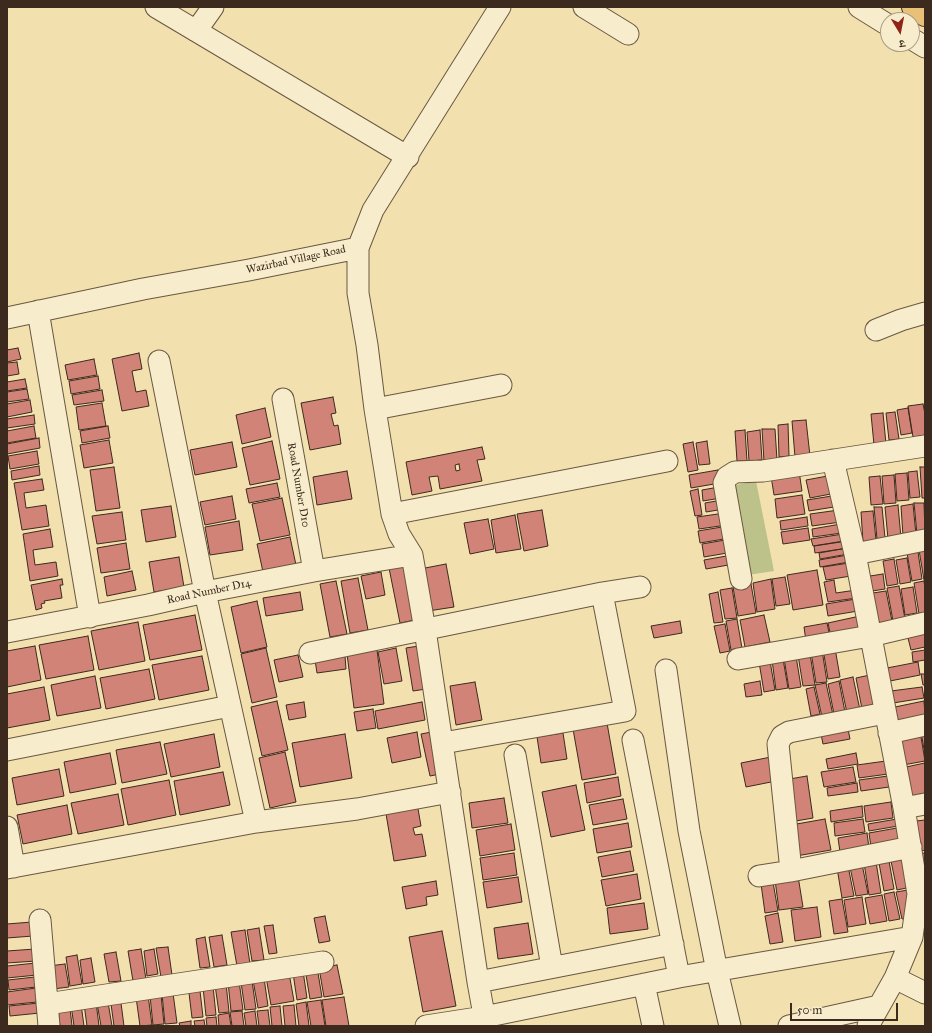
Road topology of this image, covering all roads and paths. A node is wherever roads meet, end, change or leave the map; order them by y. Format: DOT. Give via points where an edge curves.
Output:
graph roads {
  1 [pos="156,7"];
  2 [pos="213,7"];
  3 [pos="500,7"];
  4 [pos="584,7"];
  5 [pos="859,7"];
  6 [pos="912,7"];
  7 [pos="925,15"];
  8 [pos="880,20"];
  9 [pos="196,31"];
  10 [pos="628,34"];
  11 [pos="408,157"];
  12 [pos="358,248"];
  13 [pos="38,311"];
  14 [pos="925,313"];
  15 [pos="7,318"];
  16 [pos="876,330"];
  17 [pos="159,361"];
  18 [pos="501,385"];
  19 [pos="283,399"];
  20 [pos="375,409"];
  21 [pos="925,446"];
  22 [pos="833,460"];
  23 [pos="667,461"];
  24 [pos="392,514"];
  25 [pos="925,540"];
  26 [pos="855,554"];
  27 [pos="412,556"];
  28 [pos="314,571"];
  29 [pos="741,579"];
  30 [pos="640,587"];
  31 [pos="205,592"];
  32 [pos="602,593"];
  33 [pos="90,617"];
  34 [pos="925,623"];
  35 [pos="425,630"];
  36 [pos="7,632"];
  37 [pos="870,636"];
  38 [pos="310,653"];
  39 [pos="738,659"];
  40 [pos="666,670"];
  41 [pos="230,706"];
  42 [pos="887,723"];
  43 [pos="925,725"];
  44 [pos="633,740"];
  45 [pos="443,743"];
  46 [pos="7,750"];
  47 [pos="515,754"];
  48 [pos="450,792"];
  49 [pos="925,804"];
  50 [pos="904,808"];
  51 [pos="256,822"];
  52 [pos="7,827"];
  53 [pos="911,847"];
  54 [pos="11,868"];
  55 [pos="791,871"];
  56 [pos="759,876"];
  57 [pos="922,893"];
  58 [pos="40,920"];
  59 [pos="912,937"];
  60 [pos="673,944"];
  61 [pos="323,962"];
  62 [pos="552,967"];
  63 [pos="717,971"];
  64 [pos="679,977"];
  65 [pos="895,978"];
  66 [pos="478,982"];
  67 [pos="644,984"];
  68 [pos="925,993"];
  69 [pos="47,1004"];
  70 [pos="879,1006"];
  71 [pos="485,1022"];
  72 [pos="49,1026"];
  73 [pos="426,1026"];
  74 [pos="653,1026"];
  75 [pos="730,1026"];
  76 [pos="789,1026"];
  77 [pos="868,1026"];
  1 -- 9 [label="street"];
  2 -- 9 [label="street"];
  3 -- 11 [label="street, Wazirbad Village Road"];
  4 -- 10 [label="street"];
  5 -- 8 [label="street"];
  6 -- 7 [label="main road"];
  9 -- 11 [label="street"];
  11 -- 12 [label="street, Wazirbad Village Road" via="374,210"];
  12 -- 13 [label="street, Wazirbad Village Road"];
  12 -- 20 [label="street" via="358,293"];
  13 -- 15 [label="street, Wazirbad Village Road"];
  13 -- 33 [label="street"];
  14 -- 16 [label="street"];
  17 -- 31 [label="street"];
  18 -- 20 [label="street"];
  19 -- 28 [label="street, Road Number D10"];
  20 -- 24 [label="street"];
  21 -- 22 [label="street"];
  22 -- 26 [label="street"];
  22 -- 29 [label="street" via="763,471 735,472 727,477 724,483"];
  23 -- 24 [label="street"];
  24 -- 27 [label="street" via="399,534"];
  25 -- 26 [label="street"];
  26 -- 37 [label="street"];
  27 -- 28 [label="street, Road Number D14"];
  27 -- 35 [label="street"];
  28 -- 31 [label="street, Road Number D14"];
  30 -- 32 [label="street"];
  31 -- 33 [label="street, Road Number D14"];
  31 -- 41 [label="street"];
  32 -- 35 [label="street"];
  32 -- 45 [label="street" via="625,711"];
  33 -- 36 [label="street, Road Number D14"];
  34 -- 37 [label="street"];
  35 -- 38 [label="street"];
  35 -- 45 [label="street"];
  37 -- 39 [label="street"];
  37 -- 42 [label="street"];
  40 -- 63 [label="street" via="688,831"];
  41 -- 46 [label="street"];
  41 -- 51 [label="street"];
  42 -- 43 [label="street"];
  42 -- 50 [label="street"];
  42 -- 55 [label="street" via="789,732 782,736 778,744"];
  44 -- 60 [label="street"];
  45 -- 48 [label="street"];
  47 -- 62 [label="street"];
  48 -- 51 [label="street" via="357,809"];
  48 -- 66 [label="street"];
  49 -- 50 [label="street"];
  50 -- 53 [label="street"];
  51 -- 54 [label="street"];
  52 -- 54 [label="street"];
  53 -- 55 [label="street"];
  53 -- 57 [label="street"];
  55 -- 56 [label="street"];
  57 -- 59 [label="street"];
  58 -- 69 [label="street"];
  59 -- 63 [label="street"];
  59 -- 65 [label="street"];
  60 -- 62 [label="street"];
  60 -- 64 [label="street"];
  61 -- 69 [label="street"];
  62 -- 66 [label="street"];
  63 -- 64 [label="street"];
  63 -- 75 [label="street"];
  64 -- 67 [label="street"];
  65 -- 68 [label="street"];
  65 -- 70 [label="street"];
  66 -- 71 [label="street"];
  67 -- 71 [label="street"];
  67 -- 74 [label="street"];
  69 -- 72 [label="street"];
  70 -- 76 [label="street"];
  70 -- 77 [label="street"];
  71 -- 73 [label="street"];
}
